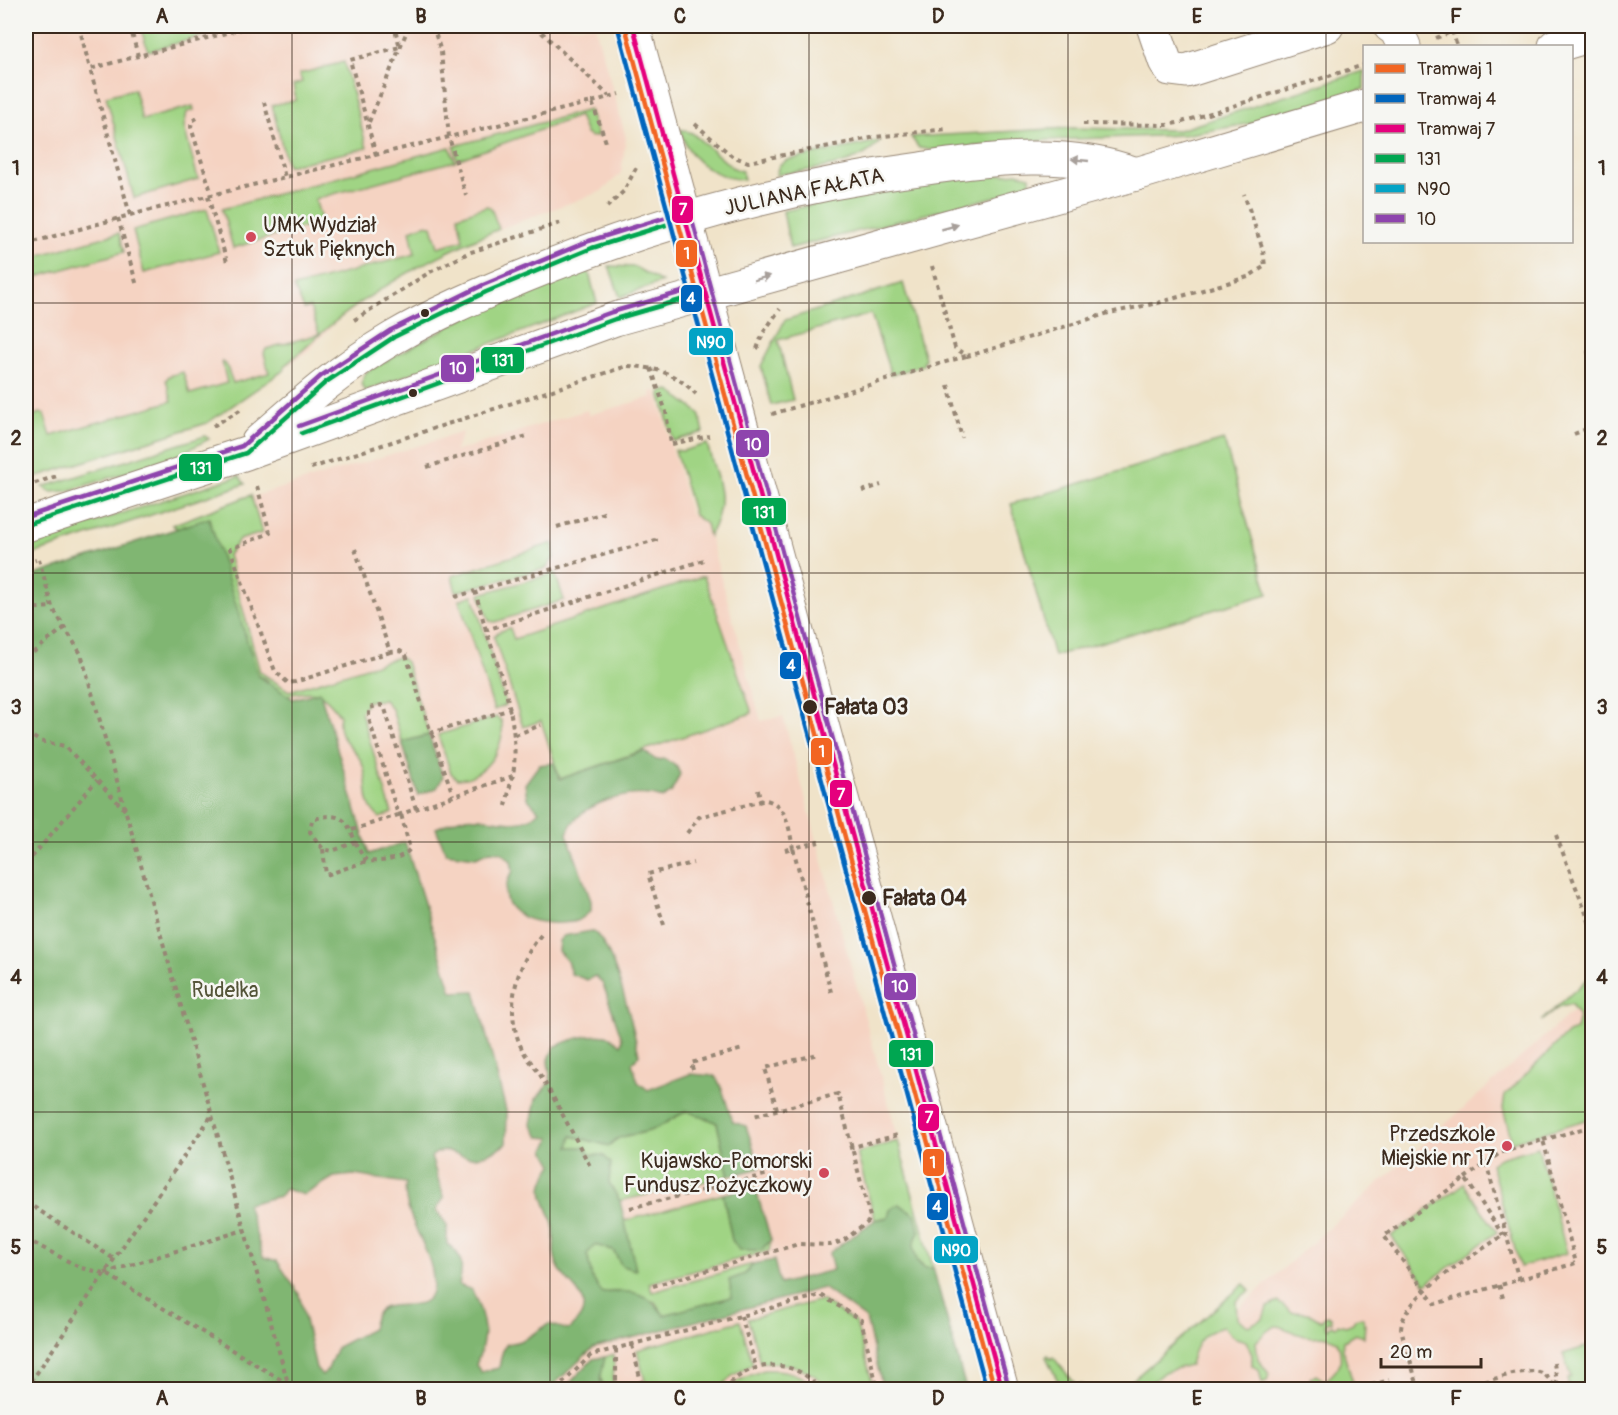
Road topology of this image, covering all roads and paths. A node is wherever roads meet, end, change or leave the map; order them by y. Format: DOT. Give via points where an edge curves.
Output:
graph roads {
  1 [pos="79,26"];
  2 [pos="130,26"];
  3 [pos="253,26"];
  4 [pos="394,26"];
  5 [pos="409,26"];
  6 [pos="433,26"];
  7 [pos="536,26"];
  8 [pos="633,26"];
  9 [pos="1153,26"];
  10 [pos="1327,26"];
  11 [pos="1390,26"];
  12 [pos="1466,26"];
  13 [pos="1452,31"];
  14 [pos="1593,35"];
  15 [pos="1415,44"];
  16 [pos="1457,45"];
  17 [pos="1558,45"];
  18 [pos="400,47"];
  19 [pos="138,57"];
  20 [pos="1363,66"];
  21 [pos="90,69"];
  22 [pos="622,93"];
  23 [pos="609,96"];
  24 [pos="264,102"];
  25 [pos="592,102"];
  26 [pos="1363,107"];
  27 [pos="197,118"];
  28 [pos="691,120"];
  29 [pos="369,124"];
  30 [pos="1078,124"];
  31 [pos="958,128"];
  32 [pos="449,136"];
  33 [pos="607,145"];
  34 [pos="376,155"];
  35 [pos="637,160"];
  36 [pos="1136,174"];
  37 [pos="285,177"];
  38 [pos="1244,194"];
  39 [pos="466,195"];
  40 [pos="210,196"];
  41 [pos="598,210"];
  42 [pos="130,215"];
  43 [pos="118,218"];
  44 [pos="685,219"];
  45 [pos="562,222"];
  46 [pos="26,244"];
  47 [pos="930,260"];
  48 [pos="227,262"];
  49 [pos="416,280"];
  50 [pos="137,286"];
  51 [pos="705,293"];
  52 [pos="1593,345"];
  53 [pos="967,356"];
  54 [pos="1593,367"];
  55 [pos="651,368"];
  56 [pos="866,380"];
  57 [pos="948,385"];
  58 [pos="868,386"];
  59 [pos="701,400"];
  60 [pos="247,405"];
  61 [pos="764,416"];
  62 [pos="1593,427"];
  63 [pos="206,429"];
  64 [pos="1574,434"];
  65 [pos="530,435"];
  66 [pos="713,435"];
  67 [pos="962,438"];
  68 [pos="246,453"];
  69 [pos="427,467"];
  70 [pos="301,471"];
  71 [pos="69,473"];
  72 [pos="268,482"];
  73 [pos="881,485"];
  74 [pos="26,486"];
  75 [pos="257,486"];
  76 [pos="246,489"];
  77 [pos="862,491"];
  78 [pos="607,512"];
  79 [pos="26,525"];
  80 [pos="557,527"];
  81 [pos="655,537"];
  82 [pos="355,549"];
  83 [pos="50,555"];
  84 [pos="39,559"];
  85 [pos="707,559"];
  86 [pos="26,563"];
  87 [pos="475,591"];
  88 [pos="455,597"];
  89 [pos="52,607"];
  90 [pos="26,609"];
  91 [pos="64,628"];
  92 [pos="486,630"];
  93 [pos="390,652"];
  94 [pos="26,658"];
  95 [pos="510,709"];
  96 [pos="542,725"];
  97 [pos="26,732"];
  98 [pos="431,733"];
  99 [pos="514,735"];
  100 [pos="513,776"];
  101 [pos="97,780"];
  102 [pos="758,790"];
  103 [pos="453,795"];
  104 [pos="760,801"];
  105 [pos="506,806"];
  106 [pos="416,808"];
  107 [pos="125,810"];
  108 [pos="400,814"];
  109 [pos="352,830"];
  110 [pos="687,833"];
  111 [pos="1556,835"];
  112 [pos="822,841"];
  113 [pos="356,842"];
  114 [pos="793,848"];
  115 [pos="323,849"];
  116 [pos="785,850"];
  117 [pos="367,861"];
  118 [pos="693,863"];
  119 [pos="26,864"];
  120 [pos="664,925"];
  121 [pos="1593,929"];
  122 [pos="541,935"];
  123 [pos="831,992"];
  124 [pos="743,1049"];
  125 [pos="818,1054"];
  126 [pos="693,1070"];
  127 [pos="777,1109"];
  128 [pos="212,1114"];
  129 [pos="753,1116"];
  130 [pos="1593,1126"];
  131 [pos="891,1137"];
  132 [pos="1543,1140"];
  133 [pos="850,1148"];
  134 [pos="1486,1163"];
  135 [pos="590,1166"];
  136 [pos="769,1174"];
  137 [pos="1465,1178"];
  138 [pos="26,1202"];
  139 [pos="630,1208"];
  140 [pos="244,1230"];
  141 [pos="1504,1234"];
  142 [pos="26,1239"];
  143 [pos="114,1259"];
  144 [pos="105,1273"];
  145 [pos="1519,1280"];
  146 [pos="1500,1285"];
  147 [pos="653,1286"];
  148 [pos="1425,1291"];
  149 [pos="1504,1301"];
  150 [pos="741,1316"];
  151 [pos="632,1345"];
  152 [pos="616,1349"];
  153 [pos="1554,1363"];
  154 [pos="756,1367"];
  155 [pos="1389,1380"];
  156 [pos="290,1387"];
  157 [pos="26,1389"];
  158 [pos="556,1389"];
  159 [pos="616,1389"];
  160 [pos="643,1389"];
  161 [pos="724,1389"];
  162 [pos="820,1389"];
  163 [pos="878,1389"];
  164 [pos="1002,1389"];
  165 [pos="1354,1389"];
  166 [pos="1419,1389"];
  167 [pos="1459,1389"];
  168 [pos="1557,1389"];
  1 -- 21 [label="path"];
  2 -- 19 [label="path"];
  3 -- 19 [label="path"];
  4 -- 18 [label="path"];
  5 -- 18 [label="path"];
  6 -- 32 [label="path" via="441,52"];
  7 -- 23 [label="path"];
  8 -- 44 [label="street"];
  9 -- 10 [label="street" via="1164,61 1170,69 1186,71"];
  11 -- 15 [label="street"];
  12 -- 13 [label="path"];
  13 -- 15 [label="path"];
  13 -- 16 [label="path"];
  14 -- 17 [label="street"];
  18 -- 29 [label="path"];
  18 -- 29 [label="path" via="350,60"];
  19 -- 21 [label="path"];
  20 -- 30 [label="path" via="1182,122"];
  21 -- 42 [label="path"];
  22 -- 23 [label="path"];
  23 -- 25 [label="path"];
  24 -- 37 [label="path"];
  25 -- 32 [label="path"];
  25 -- 33 [label="path"];
  26 -- 36 [label="street, JULIANA FAŁATA"];
  27 -- 40 [label="path" via="191,128"];
  28 -- 31 [label="path" via="732,156 748,162 876,137"];
  29 -- 34 [label="path"];
  32 -- 34 [label="path"];
  32 -- 39 [label="path"];
  34 -- 37 [label="path"];
  35 -- 41 [label="path" via="631,182 620,197"];
  36 -- 44 [label="street, JULIANA FAŁATA, one-way" via="1095,162 1050,157 1002,159 866,176 763,196"];
  51 -- 36 [label="street, JULIANA FAŁATA, one-way"];
  37 -- 40 [label="path"];
  38 -- 53 [label="path" via="1265,266 1248,277 1076,322"];
  40 -- 42 [label="path"];
  40 -- 48 [label="path"];
  42 -- 43 [label="path"];
  43 -- 46 [label="path"];
  43 -- 50 [label="path"];
  44 -- 51 [label="street"];
  44 -- 68 [label="street, JULIANA FAŁATA" via="592,248 486,292 394,337 326,382"];
  45 -- 49 [label="path" via="490,243"];
  47 -- 53 [label="path" via="951,340"];
  51 -- 68 [label="street, JULIANA FAŁATA" via="615,319"];
  51 -- 164 [label="street"];
  52 -- 54 [label="path" via="1587,347"];
  53 -- 58 [label="path"];
  55 -- 59 [label="path" via="672,374"];
  55 -- 66 [label="path" via="672,444"];
  55 -- 70 [label="path" via="627,366"];
  56 -- 58 [label="path"];
  57 -- 67 [label="path"];
  58 -- 61 [label="path"];
  60 -- 63 [label="path"];
  62 -- 64 [label="path"];
  65 -- 69 [label="path"];
  68 -- 79 [label="street, JULIANA FAŁATA"];
  71 -- 74 [label="path"];
  72 -- 75 [label="path"];
  73 -- 77 [label="path"];
  75 -- 76 [label="path"];
  75 -- 93 [label="path" via="270,533 230,549 275,671 288,683 295,682"];
  78 -- 80 [label="path"];
  81 -- 87 [label="path" via="656,540"];
  82 -- 93 [label="path"];
  83 -- 84 [label="path"];
  84 -- 86 [label="path"];
  84 -- 89 [label="path"];
  85 -- 92 [label="path"];
  87 -- 88 [label="path"];
  87 -- 92 [label="path"];
  89 -- 90 [label="path"];
  89 -- 91 [label="path"];
  91 -- 94 [label="path"];
  91 -- 107 [label="path" via="81,654"];
  92 -- 95 [label="path"];
  93 -- 98 [label="path" via="406,655"];
  95 -- 98 [label="path"];
  95 -- 99 [label="path"];
  96 -- 99 [label="path"];
  97 -- 101 [label="path" via="39,741 65,746"];
  98 -- 103 [label="path"];
  99 -- 100 [label="path"];
  100 -- 103 [label="path"];
  100 -- 105 [label="path"];
  101 -- 107 [label="path"];
  101 -- 119 [label="path"];
  102 -- 104 [label="path"];
  103 -- 106 [label="path"];
  104 -- 110 [label="path" via="699,817"];
  104 -- 114 [label="path" via="774,802 783,812"];
  106 -- 108 [label="path"];
  106 -- 108 [label="path" via="385,709 372,706 369,719"];
  107 -- 128 [label="path"];
  108 -- 109 [label="path"];
  108 -- 117 [label="path" via="410,849 396,858"];
  109 -- 113 [label="path"];
  109 -- 115 [label="path" via="340,819 326,815 312,820 310,832"];
  111 -- 121 [label="path"];
  112 -- 114 [label="path"];
  113 -- 115 [label="path" via="332,851"];
  113 -- 117 [label="path"];
  114 -- 116 [label="path"];
  114 -- 123 [label="path"];
  115 -- 117 [label="path" via="326,874"];
  118 -- 120 [label="path" via="648,874"];
  122 -- 135 [label="path" via="519,968 513,1022 523,1050"];
  124 -- 126 [label="path" via="691,1063"];
  125 -- 127 [label="path" via="765,1068"];
  127 -- 129 [label="path"];
  127 -- 133 [label="path" via="838,1094"];
  128 -- 140 [label="path"];
  128 -- 143 [label="path"];
  130 -- 132 [label="path"];
  131 -- 133 [label="path"];
  132 -- 134 [label="path" via="1500,1153"];
  132 -- 145 [label="path" via="1576,1263"];
  133 -- 147 [label="path" via="870,1216 868,1222 843,1241 830,1245 799,1244"];
  134 -- 137 [label="path"];
  134 -- 141 [label="path"];
  136 -- 139 [label="path"];
  137 -- 141 [label="path"];
  137 -- 148 [label="path" via="1384,1236"];
  138 -- 143 [label="path"];
  140 -- 144 [label="path"];
  140 -- 156 [label="path"];
  141 -- 145 [label="path"];
  141 -- 148 [label="path"];
  142 -- 144 [label="path" via="81,1268"];
  143 -- 144 [label="path"];
  144 -- 156 [label="path"];
  144 -- 157 [label="path"];
  145 -- 146 [label="path"];
  146 -- 148 [label="path" via="1435,1304"];
  146 -- 149 [label="path"];
  148 -- 166 [label="path" via="1401,1326"];
  150 -- 151 [label="path"];
  150 -- 154 [label="path"];
  150 -- 163 [label="path" via="821,1294 861,1320"];
  151 -- 152 [label="path"];
  151 -- 160 [label="path"];
  152 -- 158 [label="path" via="591,1355"];
  152 -- 159 [label="path"];
  153 -- 168 [label="path"];
  154 -- 161 [label="path"];
  154 -- 162 [label="path" via="797,1371"];
  155 -- 165 [label="path"];
  167 -- 168 [label="path" via="1537,1371"];
}
